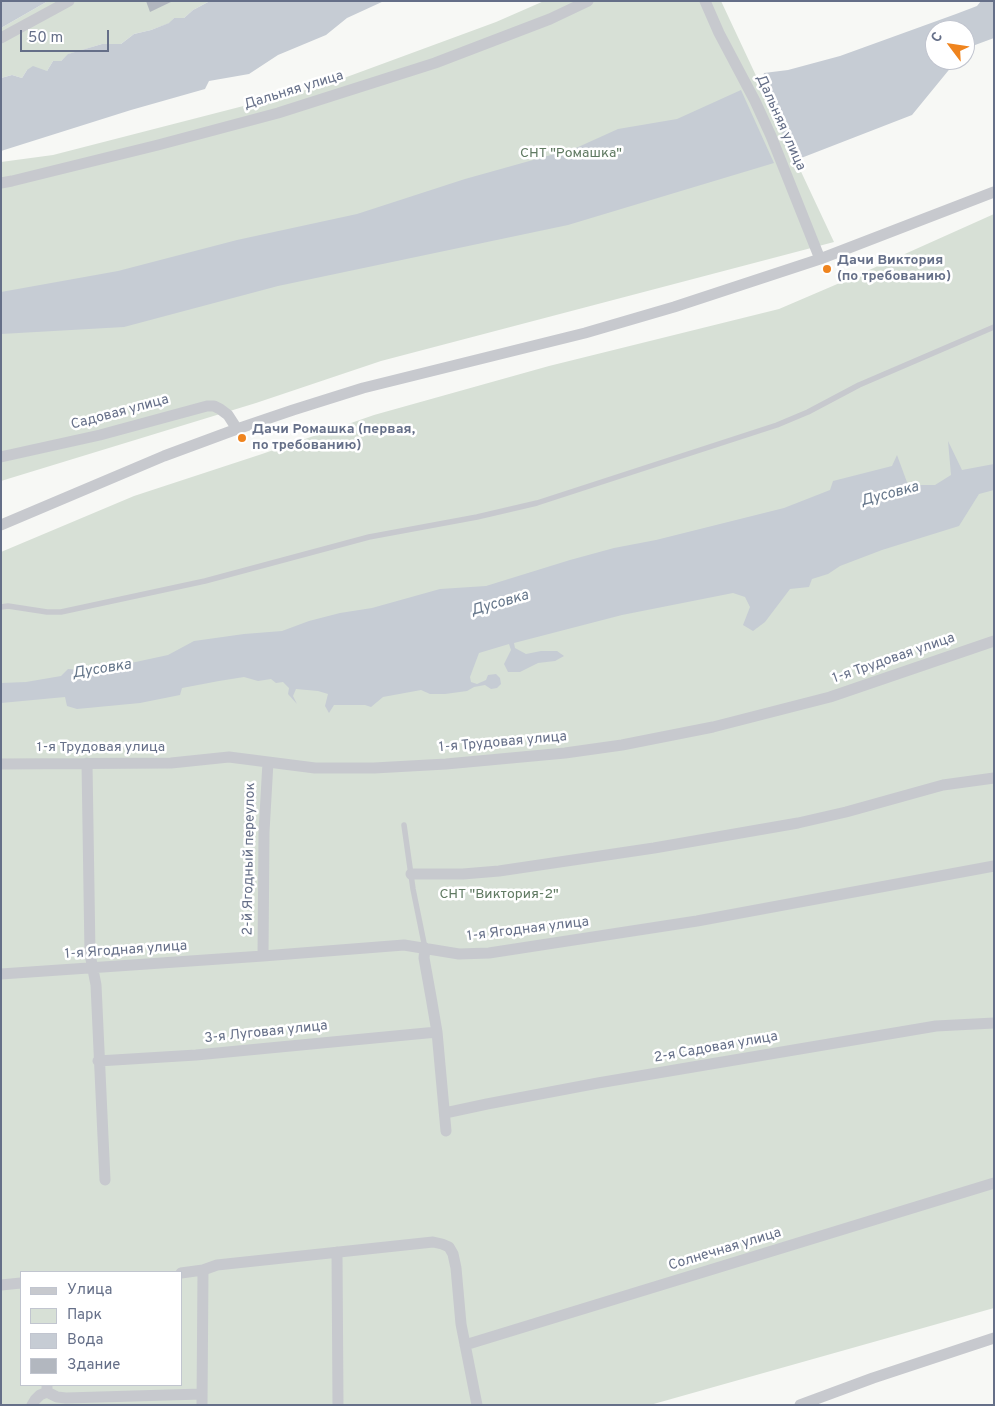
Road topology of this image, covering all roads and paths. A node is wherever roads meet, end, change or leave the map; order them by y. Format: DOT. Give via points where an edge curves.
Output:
graph roads {
  1 [pos="69,1"];
  2 [pos="588,1"];
  3 [pos="705,1"];
  4 [pos="1,38"];
  5 [pos="1,183"];
  6 [pos="994,192"];
  7 [pos="820,259"];
  8 [pos="994,327"];
  9 [pos="236,428"];
  10 [pos="1,457"];
  11 [pos="1,525"];
  12 [pos="1,606"];
  13 [pos="994,641"];
  14 [pos="268,762"];
  15 [pos="87,763"];
  16 [pos="1,764"];
  17 [pos="994,778"];
  18 [pos="404,825"];
  19 [pos="994,866"];
  20 [pos="411,874"];
  21 [pos="425,948"];
  22 [pos="263,956"];
  23 [pos="93,969"];
  24 [pos="1,974"];
  25 [pos="994,1023"];
  26 [pos="437,1032"];
  27 [pos="98,1061"];
  28 [pos="445,1114"];
  29 [pos="446,1132"];
  30 [pos="105,1180"];
  31 [pos="994,1183"];
  32 [pos="337,1252"];
  33 [pos="203,1270"];
  34 [pos="182,1273"];
  35 [pos="20,1283"];
  36 [pos="1,1285"];
  37 [pos="994,1338"];
  38 [pos="465,1345"];
  39 [pos="47,1388"];
  40 [pos="202,1399"];
  41 [pos="32,1405"];
  42 [pos="338,1405"];
  43 [pos="478,1405"];
  44 [pos="800,1405"];
  1 -- 4 [label="street"];
  2 -- 5 [label="street, Дальняя улица" via="435,63 278,113"];
  3 -- 7 [label="street, Дальняя улица" via="756,101"];
  6 -- 7 [label="street"];
  7 -- 9 [label="street" via="586,333 363,388"];
  8 -- 12 [label="lane" via="859,385 777,425 537,503 369,537 205,581 62,612"];
  9 -- 10 [label="street, Садовая улица" via="228,415 214,406 207,406"];
  9 -- 11 [label="street"];
  13 -- 14 [label="street, 1-я Трудовая улица" via="830,697 713,727 622,745 511,759 374,768 315,768"];
  14 -- 15 [label="street, 1-я Трудовая улица" via="229,758 171,763"];
  14 -- 22 [label="street, 2-й Ягодный переулок"];
  15 -- 16 [label="street, 1-я Трудовая улица"];
  15 -- 23 [label="street" via="90,954"];
  17 -- 20 [label="street" via="943,785 798,823 654,848 499,871"];
  18 -- 20 [label="lane"];
  19 -- 21 [label="street, 1-я Ягодная улица" via="697,921 498,952 465,954"];
  20 -- 21 [label="lane"];
  21 -- 22 [label="street, 1-я Ягодная улица" via="404,945"];
  21 -- 26 [label="street"];
  22 -- 23 [label="street, 1-я Ягодная улица"];
  23 -- 24 [label="street, 1-я Ягодная улица"];
  23 -- 27 [label="street"];
  25 -- 28 [label="street, 2-я Садовая улица" via="936,1026 598,1082"];
  26 -- 27 [label="street, 3-я Луговая улица"];
  26 -- 28 [label="street"];
  27 -- 30 [label="street"];
  28 -- 29 [label="street"];
  31 -- 38 [label="street, Солнечная улица"];
  32 -- 33 [label="street" via="217,1265"];
  32 -- 38 [label="street" via="433,1242 449,1247 456,1268"];
  32 -- 42 [label="street"];
  33 -- 34 [label="street"];
  33 -- 40 [label="street"];
  35 -- 36 [label="street"];
  37 -- 44 [label="street"];
  38 -- 43 [label="street"];
  39 -- 40 [label="street" via="66,1398"];
  39 -- 41 [label="street"];
}
